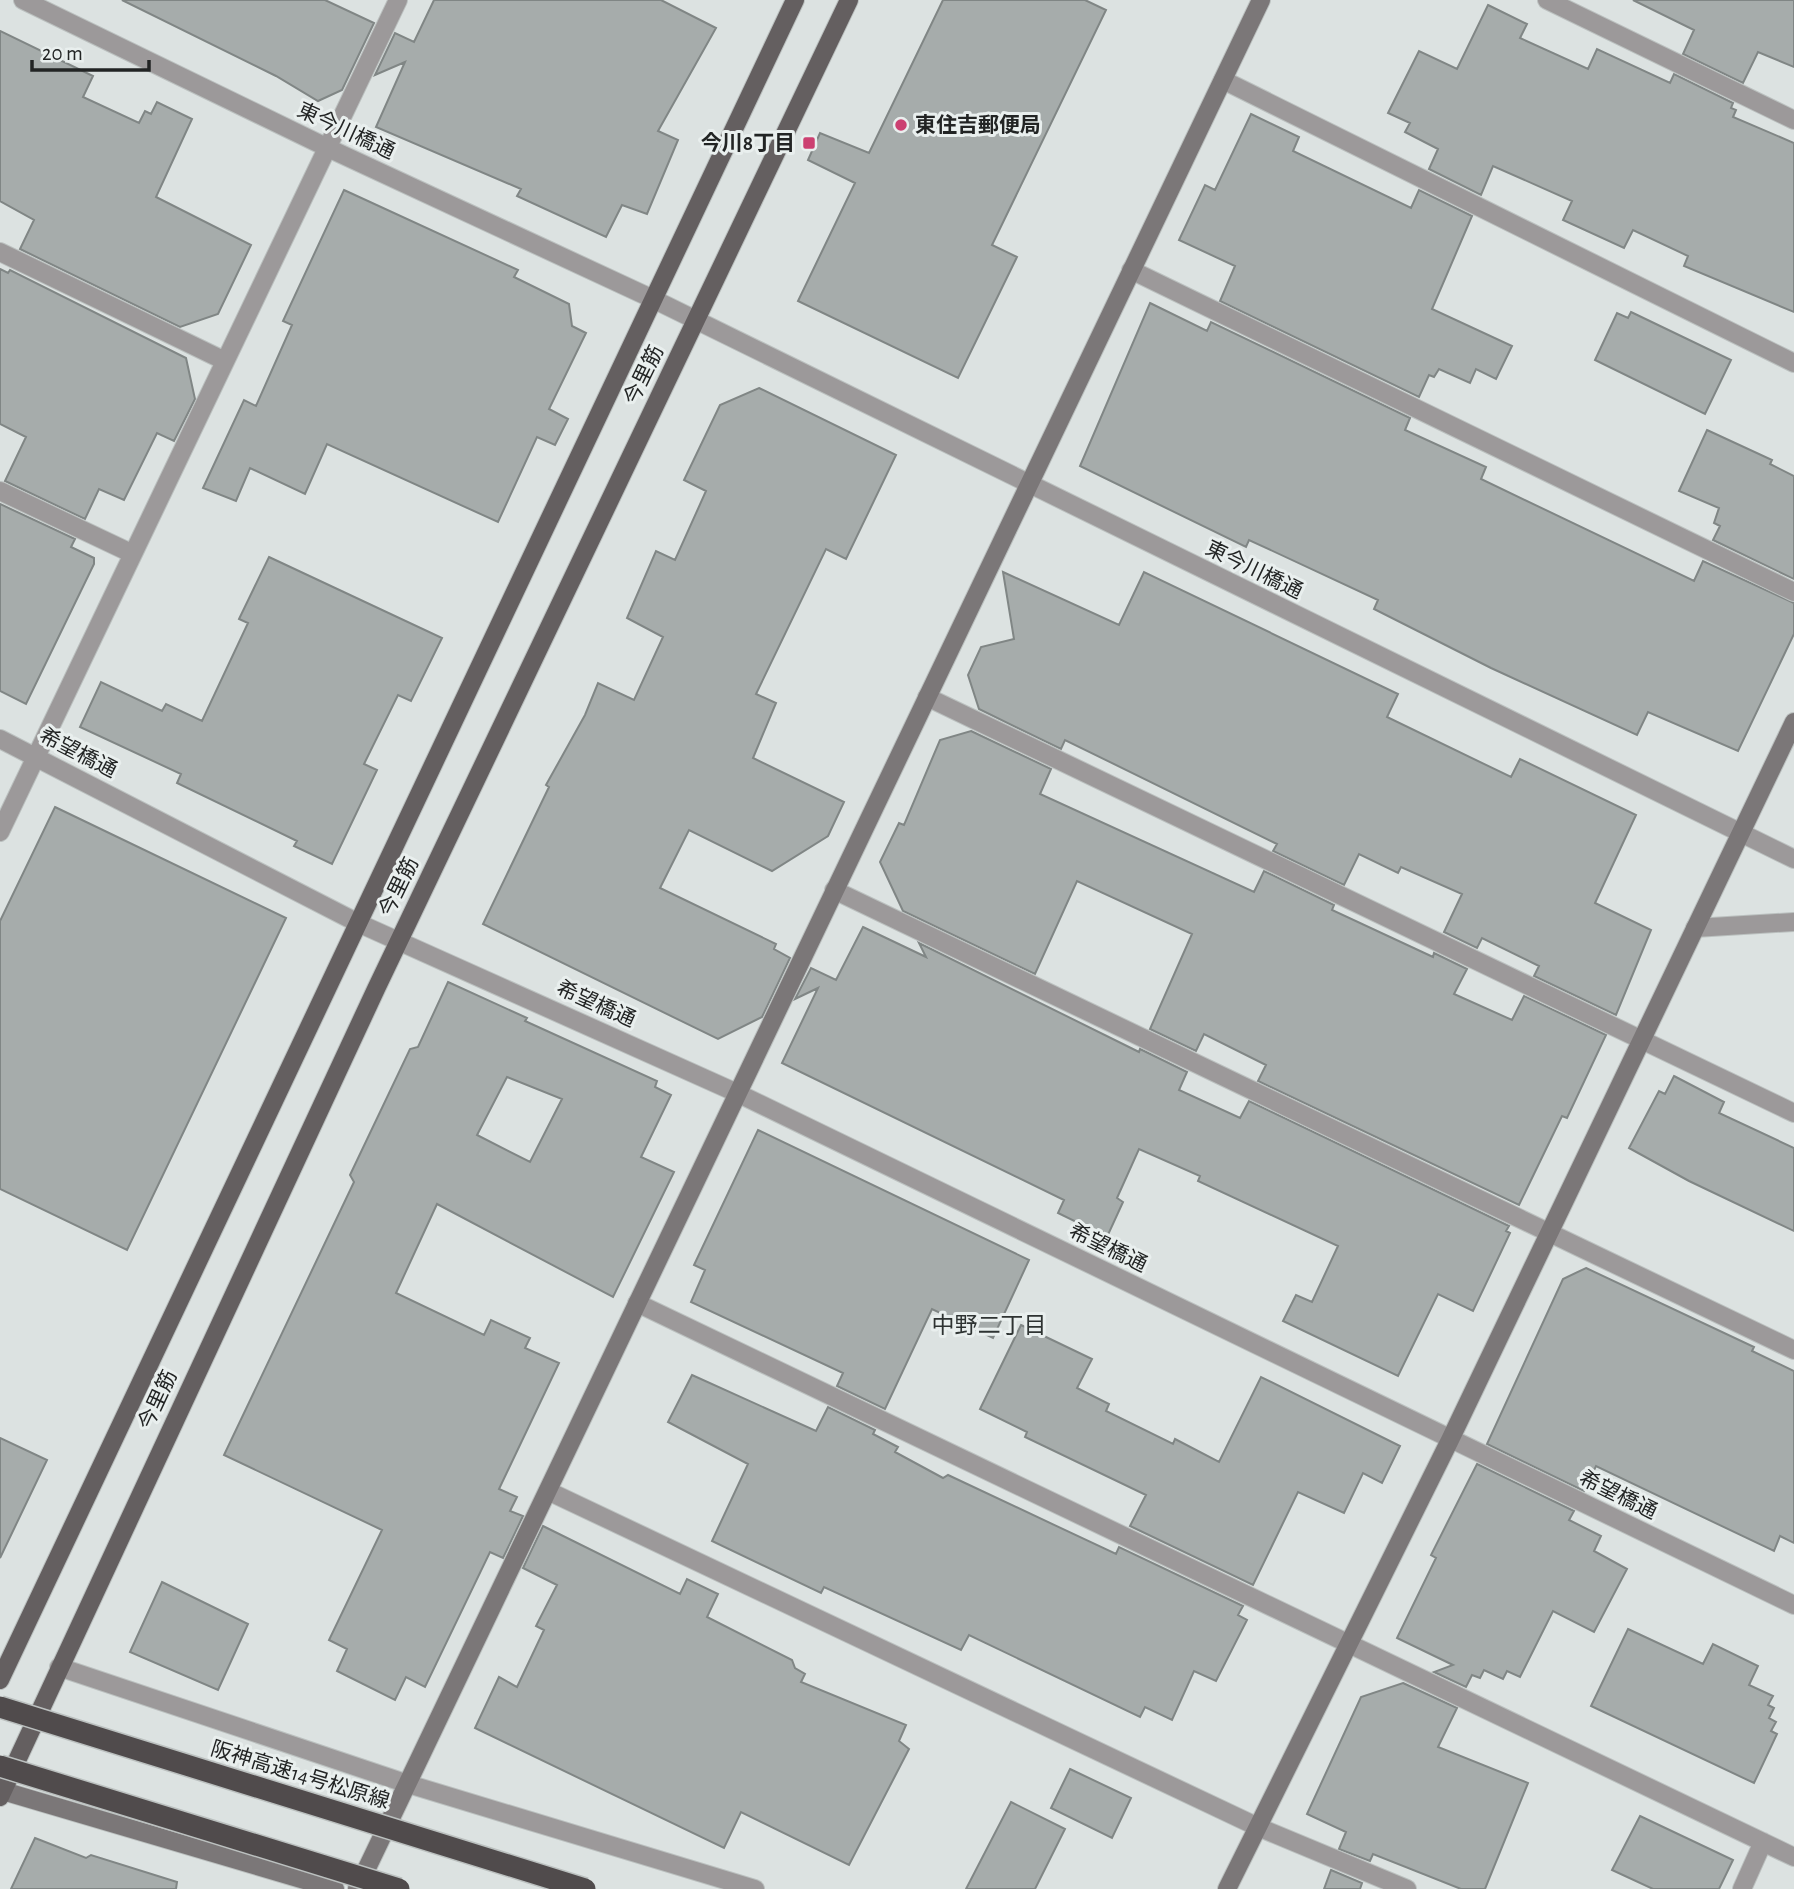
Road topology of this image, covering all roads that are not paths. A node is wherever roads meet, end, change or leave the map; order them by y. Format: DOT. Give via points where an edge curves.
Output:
graph roads {
  1 [pos="23,0"];
  2 [pos="398,0"];
  3 [pos="795,0"];
  4 [pos="849,0"];
  5 [pos="1261,0"];
  6 [pos="1547,0"];
  7 [pos="1223,80"];
  8 [pos="1794,120"];
  9 [pos="328,148"];
  10 [pos="0,252"];
  11 [pos="1131,270"];
  12 [pos="653,299"];
  13 [pos="695,320"];
  14 [pos="225,361"];
  15 [pos="1794,363"];
  16 [pos="1028,485"];
  17 [pos="0,491"];
  18 [pos="133,554"];
  19 [pos="1794,592"];
  20 [pos="927,697"];
  21 [pos="1794,722"];
  22 [pos="0,739"];
  23 [pos="36,756"];
  24 [pos="0,832"];
  25 [pos="1741,834"];
  26 [pos="1794,859"];
  27 [pos="834,890"];
  28 [pos="1794,922"];
  29 [pos="358,923"];
  30 [pos="1695,928"];
  31 [pos="398,941"];
  32 [pos="1642,1040"];
  33 [pos="737,1093"];
  34 [pos="1794,1113"];
  35 [pos="1549,1234"];
  36 [pos="637,1303"];
  37 [pos="1794,1350"];
  38 [pos="1450,1440"];
  39 [pos="548,1491"];
  40 [pos="1794,1605"];
  41 [pos="1349,1643"];
  42 [pos="6,1651"];
  43 [pos="59,1667"];
  44 [pos="0,1680"];
  45 [pos="0,1707"];
  46 [pos="0,1766"];
  47 [pos="408,1784"];
  48 [pos="1,1794"];
  49 [pos="1258,1827"];
  50 [pos="1763,1842"];
  51 [pos="1794,1857"];
  52 [pos="335,1889"];
  53 [pos="356,1889"];
  54 [pos="399,1889"];
  55 [pos="585,1889"];
  56 [pos="755,1889"];
  57 [pos="1227,1889"];
  58 [pos="1407,1889"];
  59 [pos="1742,1889"];
  1 -- 9 [label="street, 東今川橋通"];
  2 -- 9 [label="street"];
  3 -- 12 [label="main road, 今里筋"];
  4 -- 13 [label="main road, 今里筋"];
  5 -- 7 [label="street"];
  6 -- 8 [label="street"];
  7 -- 11 [label="street"];
  7 -- 15 [label="street"];
  9 -- 12 [label="street, 東今川橋通"];
  9 -- 14 [label="street"];
  10 -- 14 [label="street"];
  11 -- 16 [label="street"];
  11 -- 19 [label="street"];
  12 -- 13 [label="street, 東今川橋通"];
  12 -- 29 [label="main road, 今里筋"];
  13 -- 16 [label="street, 東今川橋通"];
  13 -- 31 [label="main road, 今里筋"];
  14 -- 18 [label="street"];
  16 -- 20 [label="street"];
  16 -- 25 [label="street, 東今川橋通"];
  17 -- 18 [label="street"];
  18 -- 23 [label="street"];
  20 -- 27 [label="street"];
  20 -- 32 [label="street"];
  21 -- 25 [label="street"];
  22 -- 23 [label="street, 希望橋通"];
  23 -- 24 [label="street"];
  23 -- 29 [label="street, 希望橋通"];
  25 -- 26 [label="street, 東今川橋通"];
  25 -- 30 [label="street"];
  27 -- 33 [label="street"];
  27 -- 35 [label="street"];
  28 -- 30 [label="street"];
  29 -- 31 [label="street, 希望橋通"];
  29 -- 42 [label="main road, 今里筋"];
  30 -- 32 [label="street"];
  31 -- 33 [label="street, 希望橋通"];
  31 -- 43 [label="main road, 今里筋"];
  32 -- 34 [label="street"];
  32 -- 35 [label="street"];
  33 -- 36 [label="street"];
  33 -- 38 [label="street, 希望橋通"];
  35 -- 37 [label="street"];
  35 -- 38 [label="street"];
  36 -- 39 [label="street"];
  36 -- 41 [label="street"];
  38 -- 40 [label="street, 希望橋通"];
  38 -- 41 [label="street"];
  39 -- 47 [label="street"];
  39 -- 49 [label="street"];
  41 -- 49 [label="street"];
  41 -- 50 [label="street"];
  42 -- 44 [label="main road, 今里筋"];
  43 -- 47 [label="street"];
  43 -- 48 [label="main road, 今里筋"];
  45 -- 55 [label="highway, 阪神高速14号松原線, bridge"];
  46 -- 54 [label="highway, bridge"];
  47 -- 53 [label="street"];
  47 -- 56 [label="street"];
  48 -- 52 [label="street"];
  49 -- 57 [label="street"];
  49 -- 58 [label="street"];
  50 -- 51 [label="street"];
  50 -- 59 [label="street"];
}
